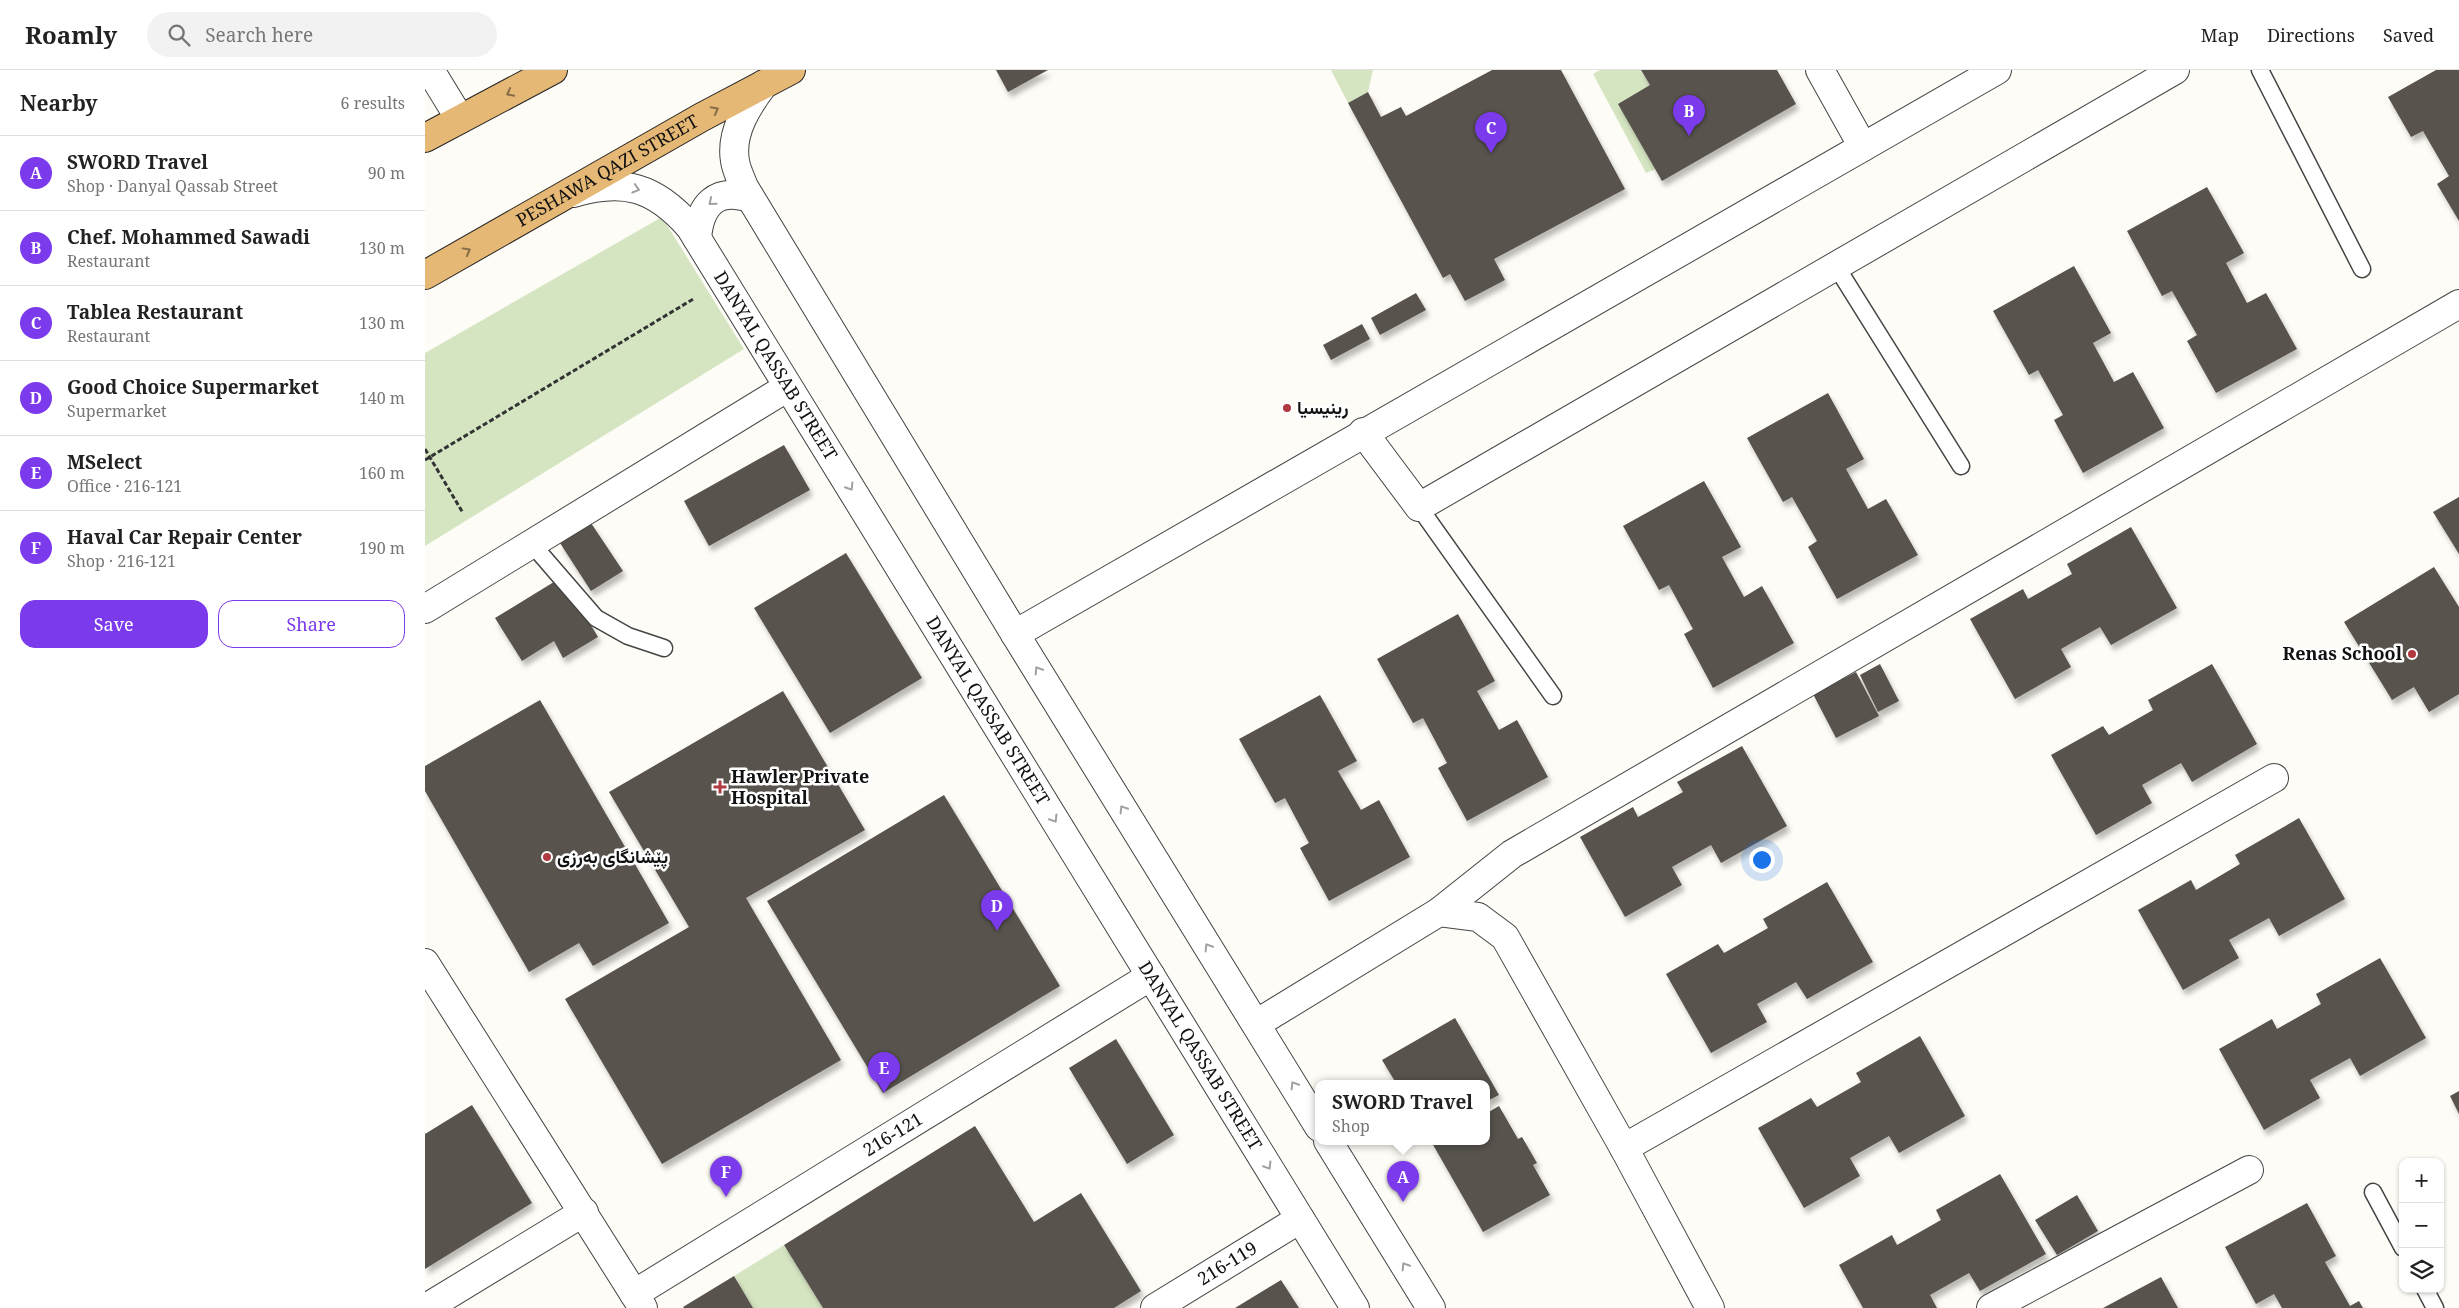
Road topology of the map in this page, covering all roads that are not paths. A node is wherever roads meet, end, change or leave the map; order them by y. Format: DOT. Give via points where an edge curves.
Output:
graph roads {
  1 [pos="430,70"];
  2 [pos="553,70"];
  3 [pos="791,70"];
  4 [pos="1820,70"];
  5 [pos="1997,70"];
  6 [pos="2175,70"];
  7 [pos="2260,70"];
  8 [pos="764,84"];
  9 [pos="460,119"];
  10 [pos="425,138"];
  11 [pos="1863,147"];
  12 [pos="571,193"];
  13 [pos="750,198"];
  14 [pos="697,238"];
  15 [pos="1837,266"];
  16 [pos="2362,270"];
  17 [pos="425,275"];
  18 [pos="2459,304"];
  19 [pos="789,387"];
  20 [pos="1363,432"];
  21 [pos="1961,466"];
  22 [pos="1419,507"];
  23 [pos="532,544"];
  24 [pos="425,608"];
  25 [pos="1015,634"];
  26 [pos="664,648"];
  27 [pos="1553,696"];
  28 [pos="2274,778"];
  29 [pos="1439,912"];
  30 [pos="425,963"];
  31 [pos="1151,976"];
  32 [pos="1256,1024"];
  33 [pos="1315,1120"];
  34 [pos="1330,1145"];
  35 [pos="1624,1148"];
  36 [pos="2249,1170"];
  37 [pos="2373,1192"];
  38 [pos="584,1212"];
  39 [pos="1300,1219"];
  40 [pos="2399,1241"];
  41 [pos="2427,1293"];
  42 [pos="639,1301"];
  43 [pos="426,1308"];
  44 [pos="1155,1308"];
  45 [pos="1355,1308"];
  46 [pos="1431,1308"];
  47 [pos="1710,1308"];
  48 [pos="1991,1308"];
  49 [pos="2435,1308"];
  1 -- 9 [label="street"];
  2 -- 9 [label="highway, one-way"];
  3 -- 8 [label="highway, PESHAWA QAZI STREET"];
  4 -- 11 [label="street"];
  5 -- 11 [label="street"];
  6 -- 15 [label="street"];
  7 -- 16 [label="lane"];
  12 -- 8 [label="highway, PESHAWA QAZI STREET, one-way"];
  8 -- 13 [label="street" via="747,107 737,132 735,160"];
  9 -- 10 [label="highway"];
  11 -- 20 [label="street"];
  12 -- 14 [label="street, DANYAL QASSAB STREET, one-way" via="597,186 624,186 649,193 672,207"];
  17 -- 12 [label="highway, PESHAWA QAZI STREET, one-way"];
  13 -- 14 [label="street, one-way" via="723,194 713,199 700,218"];
  13 -- 25 [label="street"];
  14 -- 19 [label="street, DANYAL QASSAB STREET"];
  15 -- 21 [label="lane"];
  15 -- 22 [label="street"];
  18 -- 29 [label="street" via="1512,854"];
  19 -- 23 [label="street"];
  19 -- 31 [label="street, DANYAL QASSAB STREET, one-way"];
  20 -- 22 [label="street"];
  20 -- 25 [label="street"];
  22 -- 27 [label="lane"];
  23 -- 24 [label="street"];
  23 -- 26 [label="lane" via="596,618 628,636"];
  32 -- 25 [label="street, one-way"];
  28 -- 35 [label="street"];
  29 -- 32 [label="street"];
  29 -- 35 [label="street" via="1478,917 1505,937"];
  30 -- 38 [label="street"];
  31 -- 39 [label="street, DANYAL QASSAB STREET, one-way"];
  31 -- 42 [label="street, 216-121"];
  33 -- 32 [label="street, one-way"];
  46 -- 34 [label="street, one-way"];
  35 -- 47 [label="street"];
  36 -- 48 [label="street"];
  37 -- 40 [label="lane"];
  38 -- 42 [label="street"];
  38 -- 43 [label="street"];
  39 -- 44 [label="street, 216-119"];
  39 -- 45 [label="street, DANYAL QASSAB STREET"];
  41 -- 49 [label="lane"];
}
